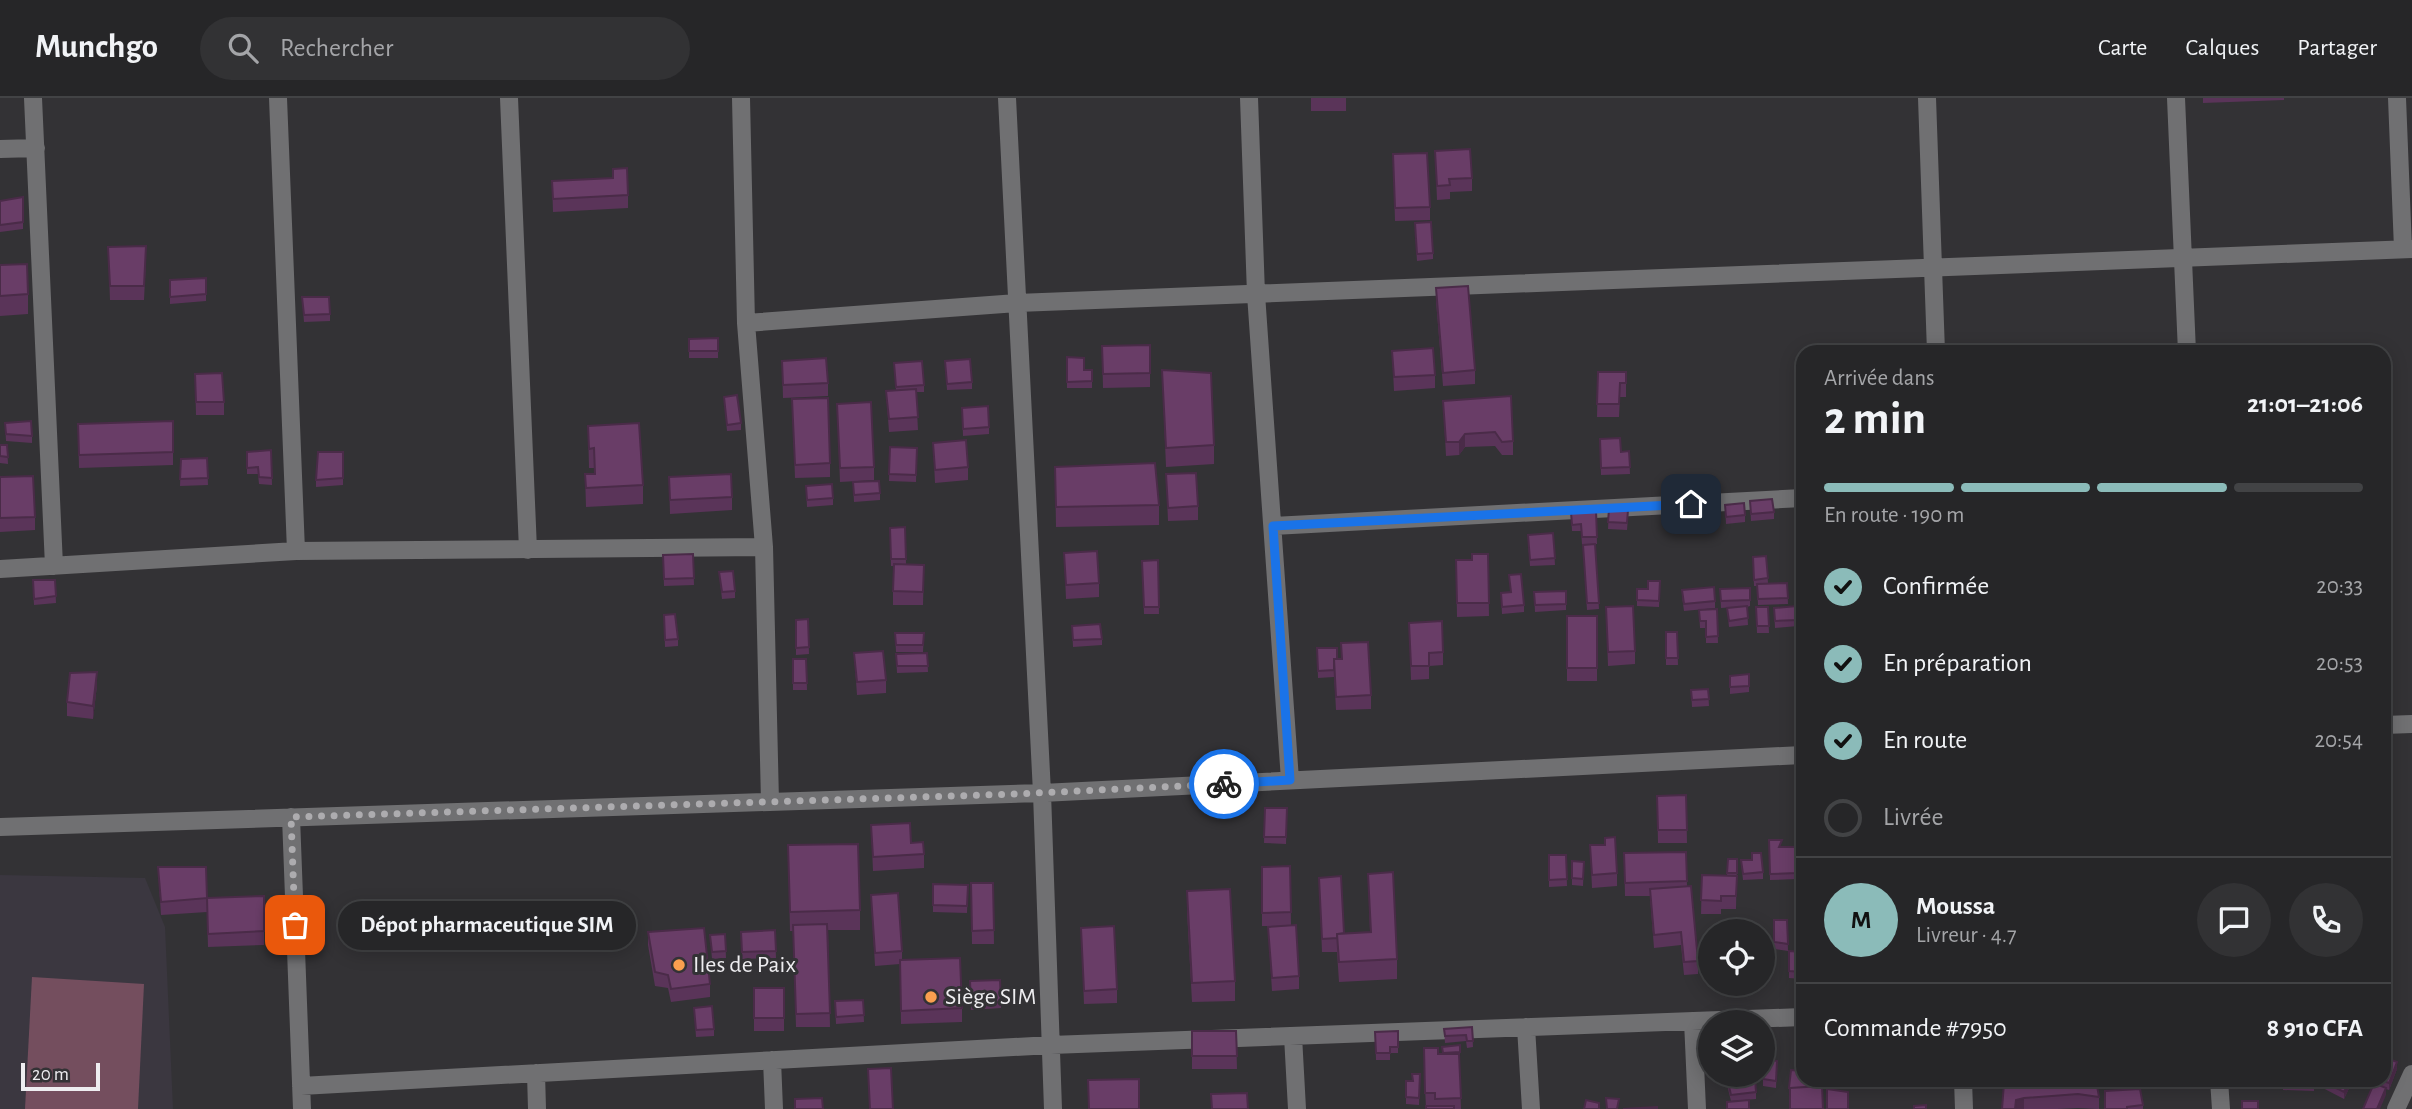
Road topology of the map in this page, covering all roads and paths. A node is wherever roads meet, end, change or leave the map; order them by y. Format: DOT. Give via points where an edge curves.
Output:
graph roads {
  1 [pos="33,98"];
  2 [pos="278,98"];
  3 [pos="509,98"];
  4 [pos="741,98"];
  5 [pos="1007,98"];
  6 [pos="1249,98"];
  7 [pos="1927,98"];
  8 [pos="2176,98"];
  9 [pos="2397,98"];
  10 [pos="36,148"];
  11 [pos="0,149"];
  12 [pos="2408,249"];
  13 [pos="2184,258"];
  14 [pos="1933,268"];
  15 [pos="1256,294"];
  16 [pos="1017,303"];
  17 [pos="746,323"];
  18 [pos="1936,345"];
  19 [pos="2187,345"];
  20 [pos="1796,498"];
  21 [pos="1273,526"];
  22 [pos="764,547"];
  23 [pos="528,550"];
  24 [pos="296,551"];
  25 [pos="54,566"];
  26 [pos="0,569"];
  27 [pos="2412,723"];
  28 [pos="2391,724"];
  29 [pos="1796,755"];
  30 [pos="1290,780"];
  31 [pos="1042,793"];
  32 [pos="770,802"];
  33 [pos="291,817"];
  34 [pos="0,827"];
  35 [pos="1796,1017"];
  36 [pos="1693,1021"];
  37 [pos="1526,1027"];
  38 [pos="1293,1036"];
  39 [pos="1051,1045"];
  40 [pos="772,1060"];
  41 [pos="536,1073"];
  42 [pos="2412,1074"];
  43 [pos="301,1086"];
  44 [pos="1963,1087"];
  45 [pos="2219,1087"];
  46 [pos="302,1109"];
  47 [pos="537,1109"];
  48 [pos="774,1109"];
  49 [pos="1053,1109"];
  50 [pos="1297,1109"];
  51 [pos="1531,1109"];
  52 [pos="1697,1109"];
  53 [pos="1964,1109"];
  54 [pos="2221,1109"];
  55 [pos="2396,1109"];
  1 -- 10 [label="street"];
  2 -- 24 [label="street"];
  3 -- 23 [label="street"];
  4 -- 17 [label="street"];
  5 -- 16 [label="street"];
  6 -- 15 [label="street"];
  7 -- 14 [label="street"];
  8 -- 13 [label="street"];
  9 -- 12 [label="street"];
  10 -- 11 [label="street"];
  10 -- 25 [label="street"];
  12 -- 13 [label="street"];
  13 -- 14 [label="street"];
  13 -- 19 [label="street"];
  14 -- 15 [label="street"];
  14 -- 18 [label="street"];
  15 -- 16 [label="street"];
  15 -- 21 [label="street"];
  16 -- 17 [label="street"];
  16 -- 31 [label="street"];
  17 -- 22 [label="street"];
  20 -- 21 [label="street"];
  21 -- 30 [label="street"];
  22 -- 23 [label="street"];
  22 -- 32 [label="street"];
  23 -- 24 [label="street"];
  24 -- 25 [label="street"];
  25 -- 26 [label="street"];
  27 -- 28 [label="street"];
  29 -- 30 [label="street"];
  30 -- 31 [label="street"];
  31 -- 32 [label="street"];
  31 -- 39 [label="street"];
  32 -- 33 [label="street"];
  33 -- 34 [label="street"];
  33 -- 43 [label="street"];
  35 -- 36 [label="street"];
  36 -- 37 [label="street"];
  36 -- 52 [label="street"];
  37 -- 38 [label="street"];
  37 -- 51 [label="street"];
  38 -- 39 [label="street"];
  38 -- 50 [label="street"];
  39 -- 40 [label="street"];
  39 -- 49 [label="street"];
  40 -- 41 [label="street"];
  40 -- 48 [label="street"];
  41 -- 43 [label="street"];
  41 -- 47 [label="street"];
  42 -- 55 [label="street"];
  43 -- 46 [label="street"];
  44 -- 53 [label="street"];
  45 -- 54 [label="street"];
}
